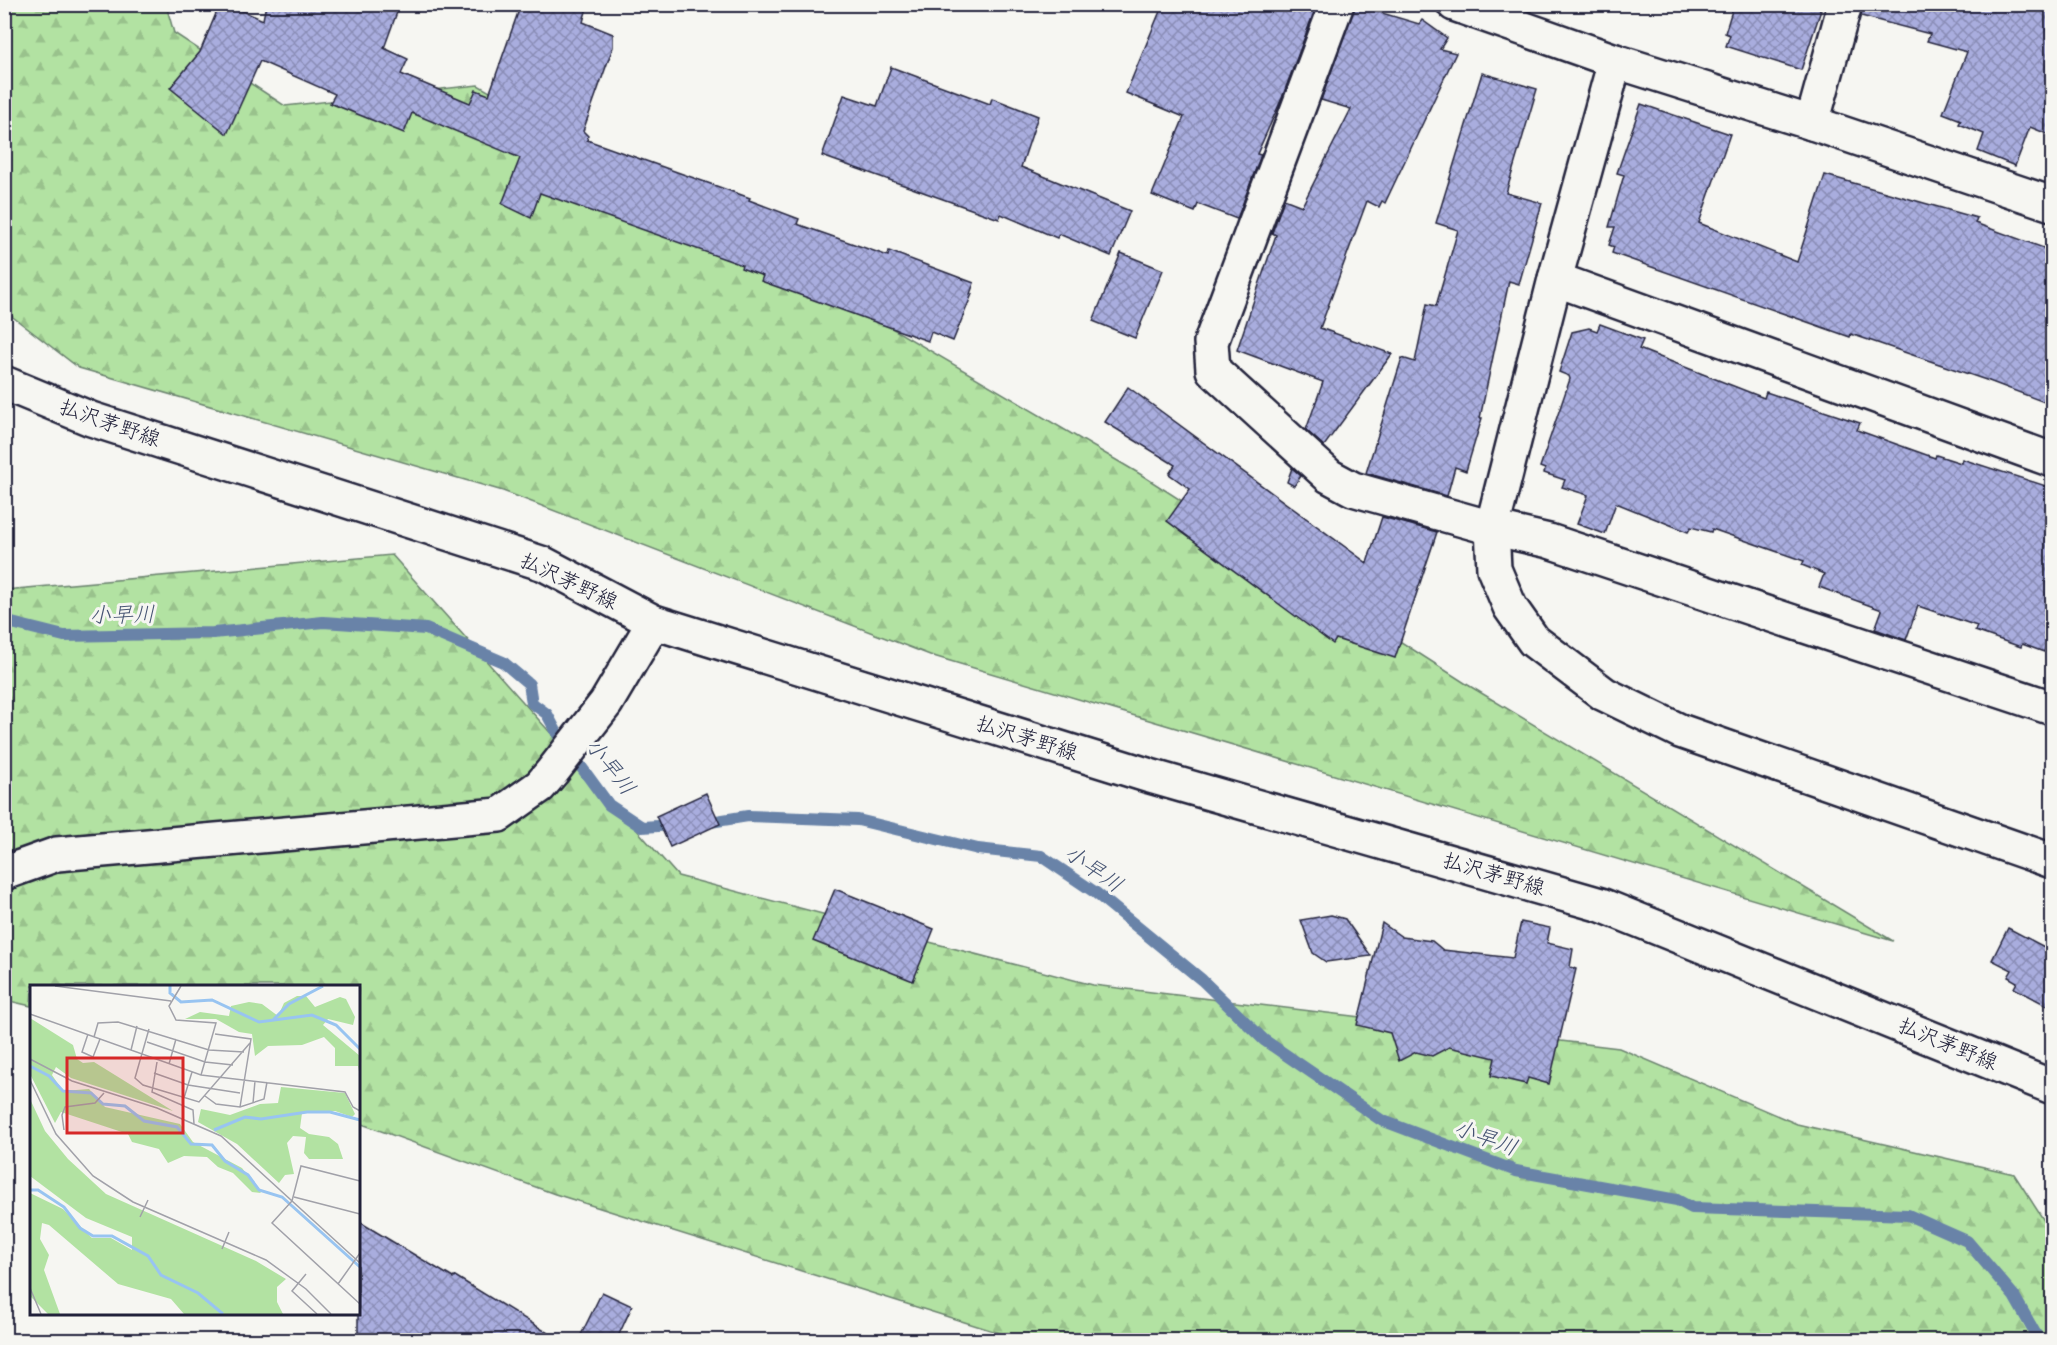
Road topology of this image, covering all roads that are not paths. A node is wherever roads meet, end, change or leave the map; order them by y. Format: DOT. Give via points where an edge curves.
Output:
graph roads {
  1 [pos="1337,4"];
  2 [pos="1454,4"];
  3 [pos="1845,4"];
  4 [pos="1615,61"];
  5 [pos="1812,123"];
  6 [pos="2052,204"];
  7 [pos="1555,279"];
  8 [pos="4,383"];
  9 [pos="2052,460"];
  10 [pos="1492,528"];
  11 [pos="654,622"];
  12 [pos="2052,708"];
  13 [pos="2052,861"];
  14 [pos="4,873"];
  15 [pos="2052,1087"];
  1 -- 10 [label="street" via="1211,342 1213,370 1329,476 1353,489"];
  2 -- 4 [label="street"];
  3 -- 5 [label="street"];
  4 -- 5 [label="street"];
  4 -- 7 [label="street"];
  5 -- 6 [label="street"];
  7 -- 9 [label="street"];
  7 -- 10 [label="street"];
  8 -- 11 [label="street, 払沢茅野線" via="91,419 544,564"];
  10 -- 12 [label="street" via="1549,541"];
  10 -- 13 [label="street" via="1494,569 1510,607 1534,641 1604,694 1680,731"];
  11 -- 14 [label="street" via="606,703 552,772 540,786 500,815 57,854"];
  11 -- 15 [label="street, 払沢茅野線" via="1150,776 1601,905"];
}
